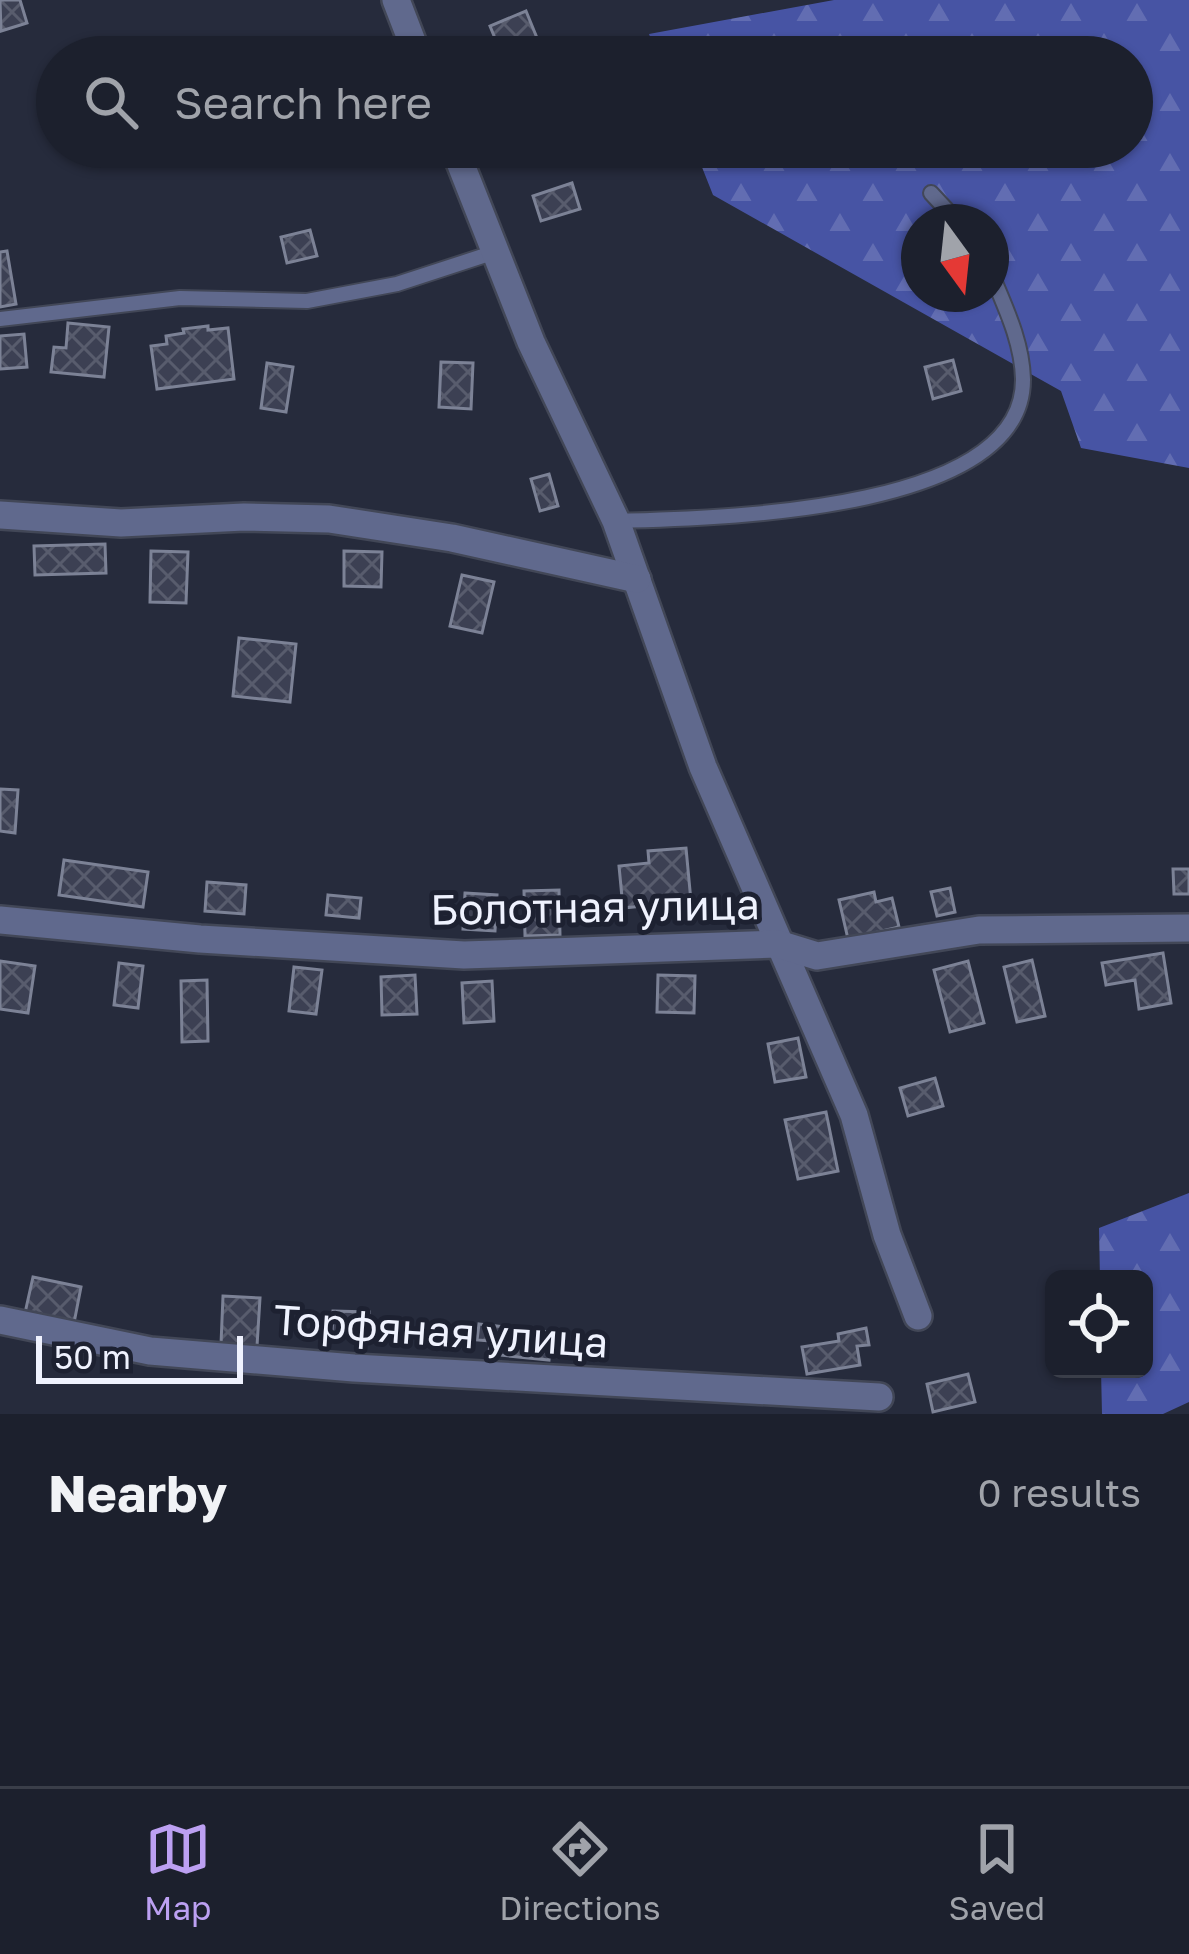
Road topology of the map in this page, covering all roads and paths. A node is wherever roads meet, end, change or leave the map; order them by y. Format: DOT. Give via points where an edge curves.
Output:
graph roads {
  1 [pos="396,0"];
  2 [pos="410,36"];
  3 [pos="462,168"];
  4 [pos="931,193"];
  5 [pos="941,204"];
  6 [pos="495,252"];
  7 [pos="1007,312"];
  8 [pos="0,319"];
  9 [pos="0,515"];
  10 [pos="616,521"];
  11 [pos="637,579"];
  12 [pos="0,920"];
  13 [pos="1189,928"];
  14 [pos="778,944"];
  15 [pos="918,1316"];
  16 [pos="0,1320"];
  17 [pos="879,1397"];
  1 -- 2 [label="street"];
  3 -- 6 [label="street"];
  4 -- 5 [label="lane"];
  6 -- 8 [label="lane" via="397,284 307,301 180,298"];
  6 -- 10 [label="street"];
  7 -- 10 [label="lane" via="1023,382 1014,414 959,469 922,485 753,517"];
  9 -- 11 [label="street" via="121,523 329,519"];
  10 -- 11 [label="street"];
  11 -- 14 [label="street" via="703,767"];
  12 -- 14 [label="street, Болотная улица" via="464,956"];
  13 -- 14 [label="street, Болотная улица" via="979,930 817,956"];
  14 -- 15 [label="street" via="854,1115"];
  16 -- 17 [label="street, Торфяная улица" via="150,1351"];
}
